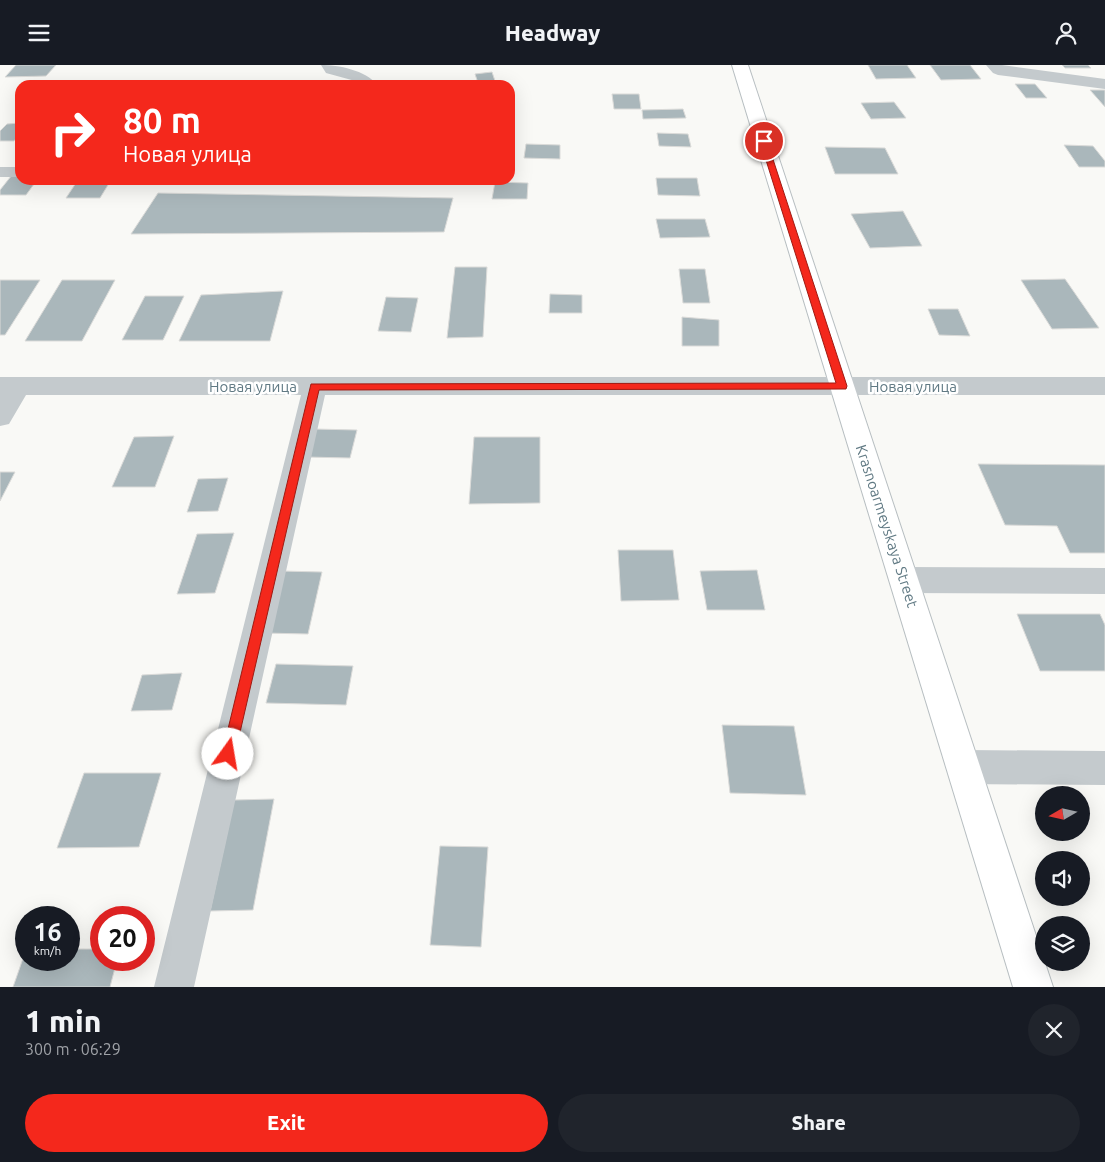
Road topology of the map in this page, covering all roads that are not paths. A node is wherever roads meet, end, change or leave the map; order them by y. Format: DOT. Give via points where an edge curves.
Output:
graph roads {
  1 [pos="329,65"];
  2 [pos="740,65"];
  3 [pos="994,65"];
  4 [pos="365,80"];
  5 [pos="1105,84"];
  6 [pos="0,172"];
  7 [pos="15,172"];
  8 [pos="9,386"];
  9 [pos="315,386"];
  10 [pos="842,386"];
  11 [pos="1105,386"];
  12 [pos="0,417"];
  13 [pos="904,580"];
  14 [pos="1105,581"];
  15 [pos="964,767"];
  16 [pos="1105,767"];
  17 [pos="174,987"];
  18 [pos="1034,987"];
  1 -- 4 [label="street" via="331,70"];
  2 -- 10 [label="main road, Krasnoarmeyskaya Street"];
  3 -- 5 [label="street" via="998,69"];
  6 -- 7 [label="street"];
  8 -- 9 [label="street, Новая улица"];
  8 -- 12 [label="street"];
  9 -- 10 [label="street, Новая улица"];
  9 -- 17 [label="street"];
  10 -- 11 [label="street, Новая улица"];
  10 -- 13 [label="main road, Krasnoarmeyskaya Street"];
  13 -- 14 [label="street"];
  13 -- 15 [label="main road, Krasnoarmeyskaya Street"];
  15 -- 16 [label="street"];
  15 -- 18 [label="main road, Krasnoarmeyskaya Street"];
}
